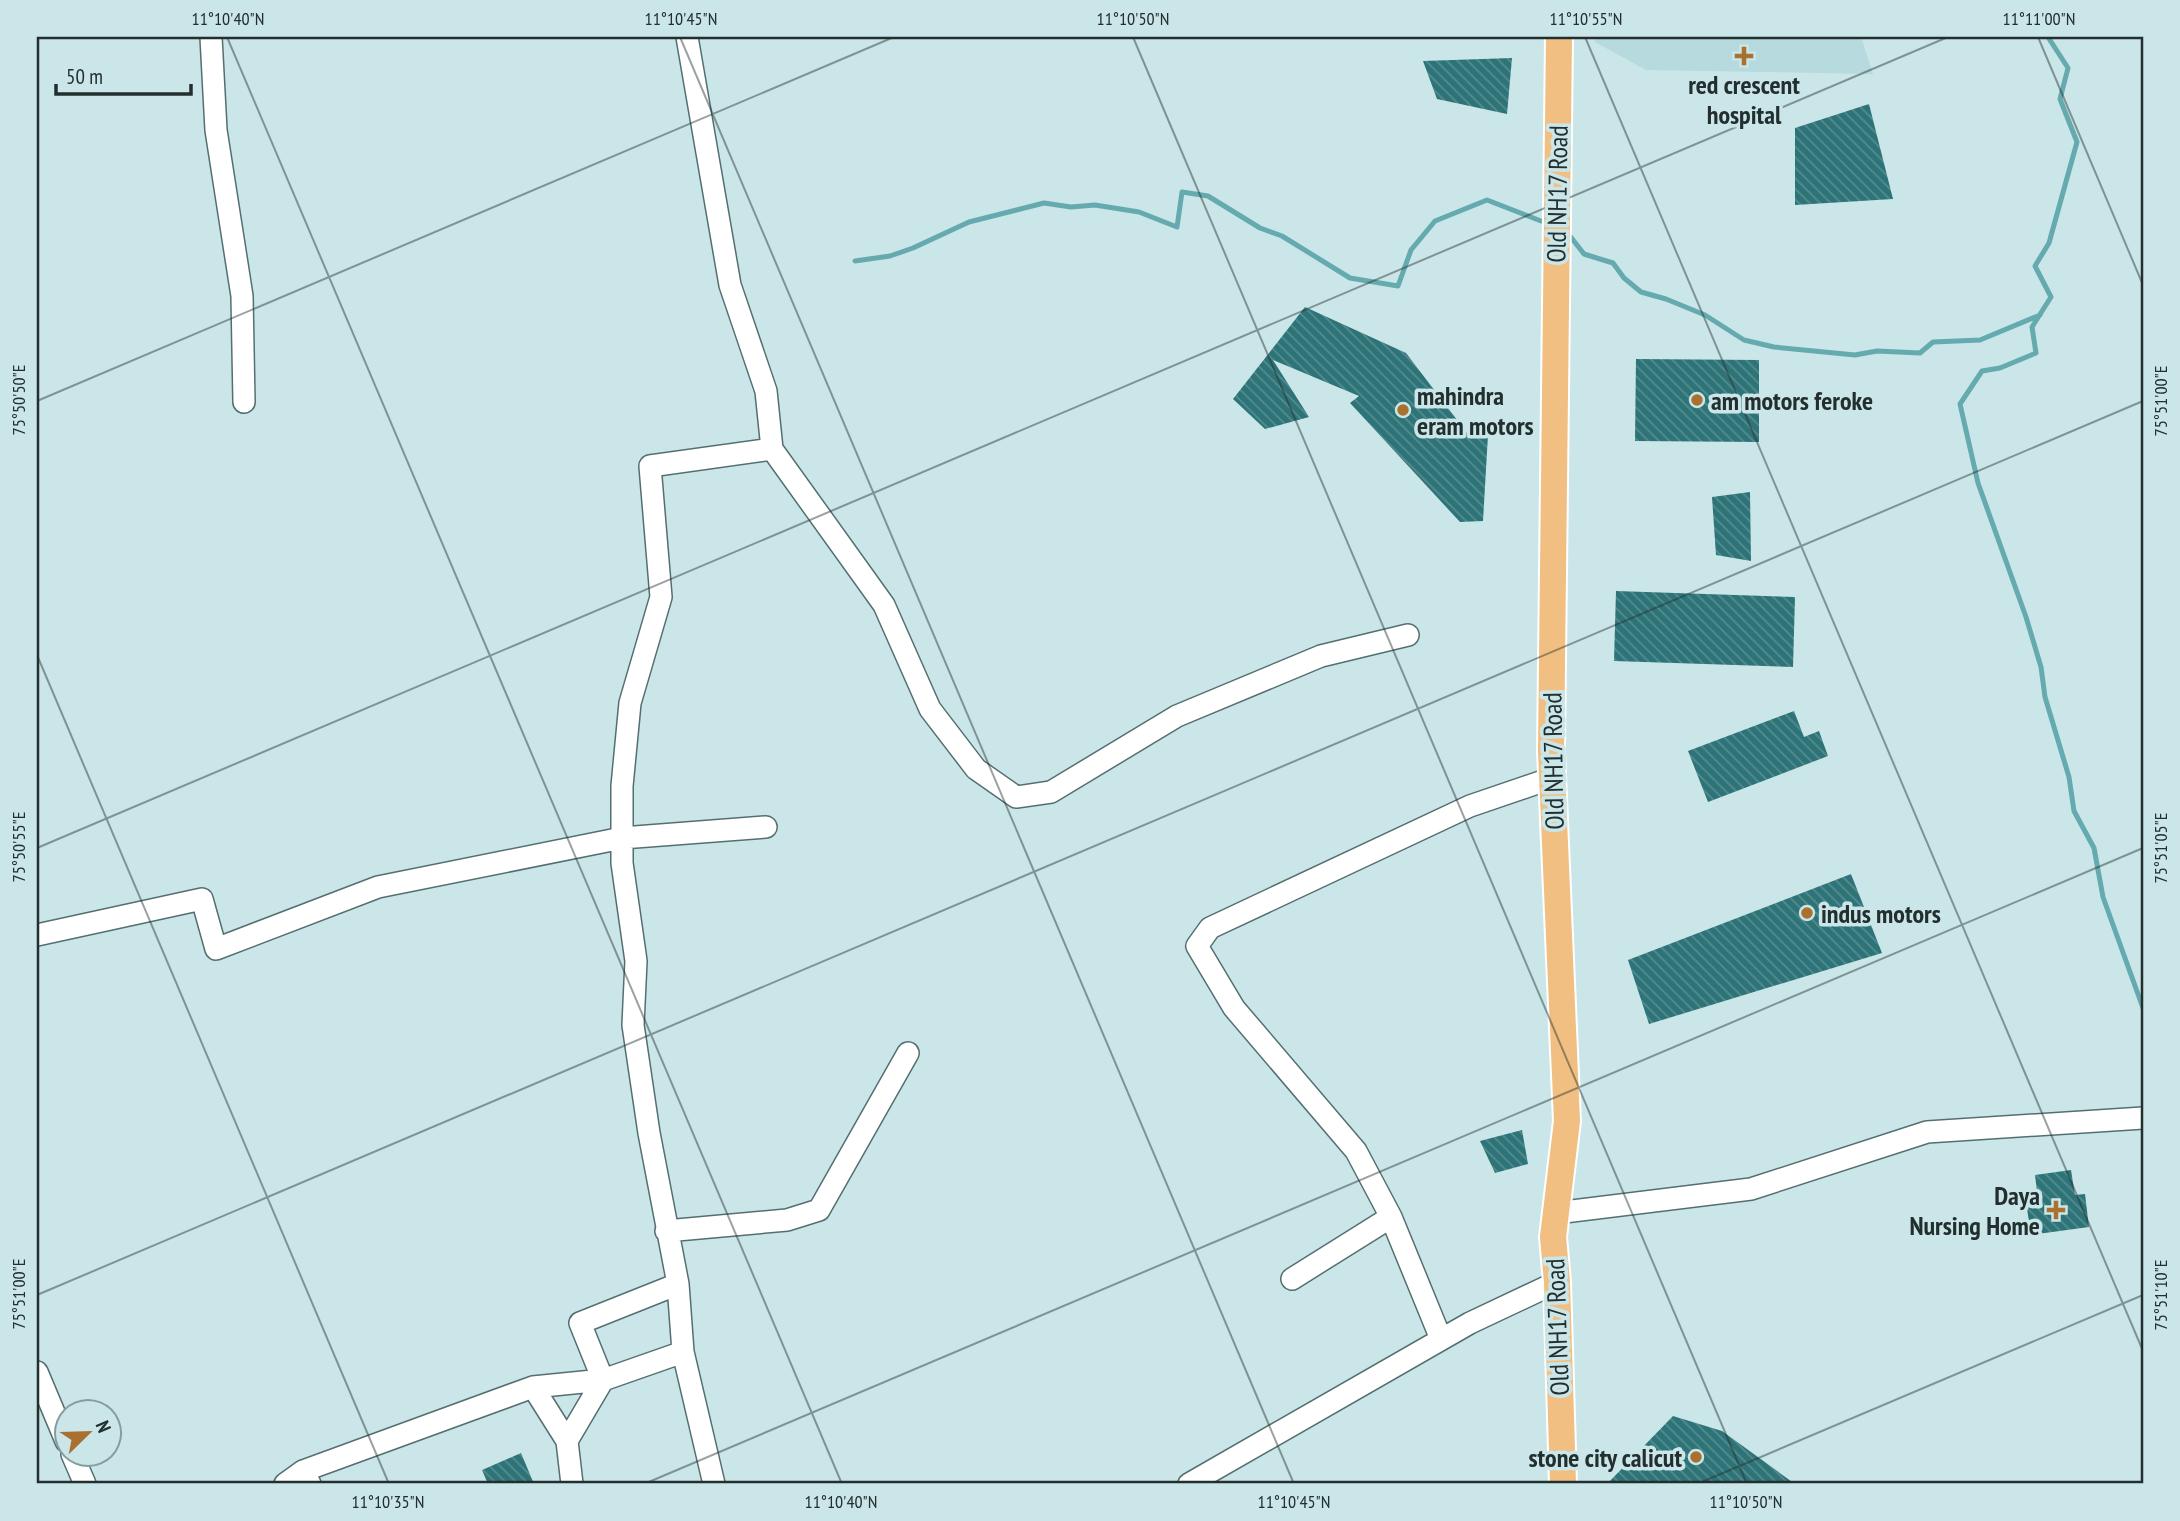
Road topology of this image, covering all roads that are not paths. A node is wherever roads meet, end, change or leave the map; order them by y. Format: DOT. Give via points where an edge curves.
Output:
graph roads {
  1 [pos="211,37"];
  2 [pos="687,37"];
  3 [pos="1559,37"];
  4 [pos="244,402"];
  5 [pos="772,449"];
  6 [pos="1408,635"];
  7 [pos="1552,778"];
  8 [pos="766,827"];
  9 [pos="622,838"];
  10 [pos="37,936"];
  11 [pos="908,1053"];
  12 [pos="2143,1118"];
  13 [pos="1556,1213"];
  14 [pos="1391,1217"];
  15 [pos="666,1231"];
  16 [pos="1292,1279"];
  17 [pos="1556,1282"];
  18 [pos="678,1284"];
  19 [pos="1441,1339"];
  20 [pos="683,1352"];
  21 [pos="37,1372"];
  22 [pos="603,1380"];
  23 [pos="533,1387"];
  24 [pos="52,1408"];
  25 [pos="567,1441"];
  26 [pos="307,1478"];
  27 [pos="285,1484"];
  28 [pos="572,1484"];
  29 [pos="714,1484"];
  30 [pos="1189,1484"];
  31 [pos="1563,1484"];
  1 -- 4 [label="street" via="216,130 242,296"];
  2 -- 5 [label="street" via="730,285 766,391"];
  3 -- 7 [label="main road, Old NH17 Road"];
  5 -- 6 [label="street" via="884,606 930,709 976,769 1016,797 1051,792 1177,716 1321,656"];
  5 -- 9 [label="street" via="650,466 660,597 630,703"];
  7 -- 13 [label="main road, Old NH17 Road" via="1567,1121"];
  7 -- 14 [label="street" via="1471,806 1210,928 1197,946 1234,1008 1356,1151"];
  8 -- 9 [label="street"];
  9 -- 10 [label="street" via="379,887 216,949 202,899"];
  9 -- 15 [label="street" via="636,961 633,1025"];
  11 -- 15 [label="street" via="819,1210 787,1220"];
  12 -- 13 [label="street" via="1927,1132 1751,1189"];
  13 -- 17 [label="main road, Old NH17 Road"];
  14 -- 16 [label="street"];
  14 -- 19 [label="street"];
  15 -- 18 [label="street"];
  17 -- 19 [label="street"];
  17 -- 31 [label="main road, Old NH17 Road"];
  18 -- 20 [label="street"];
  18 -- 22 [label="street" via="580,1323"];
  19 -- 30 [label="street"];
  20 -- 22 [label="street"];
  20 -- 29 [label="street"];
  21 -- 24 [label="street"];
  22 -- 23 [label="street"];
  22 -- 25 [label="street"];
  23 -- 25 [label="street"];
  23 -- 26 [label="street"];
  25 -- 28 [label="street"];
  26 -- 27 [label="street"];
}
